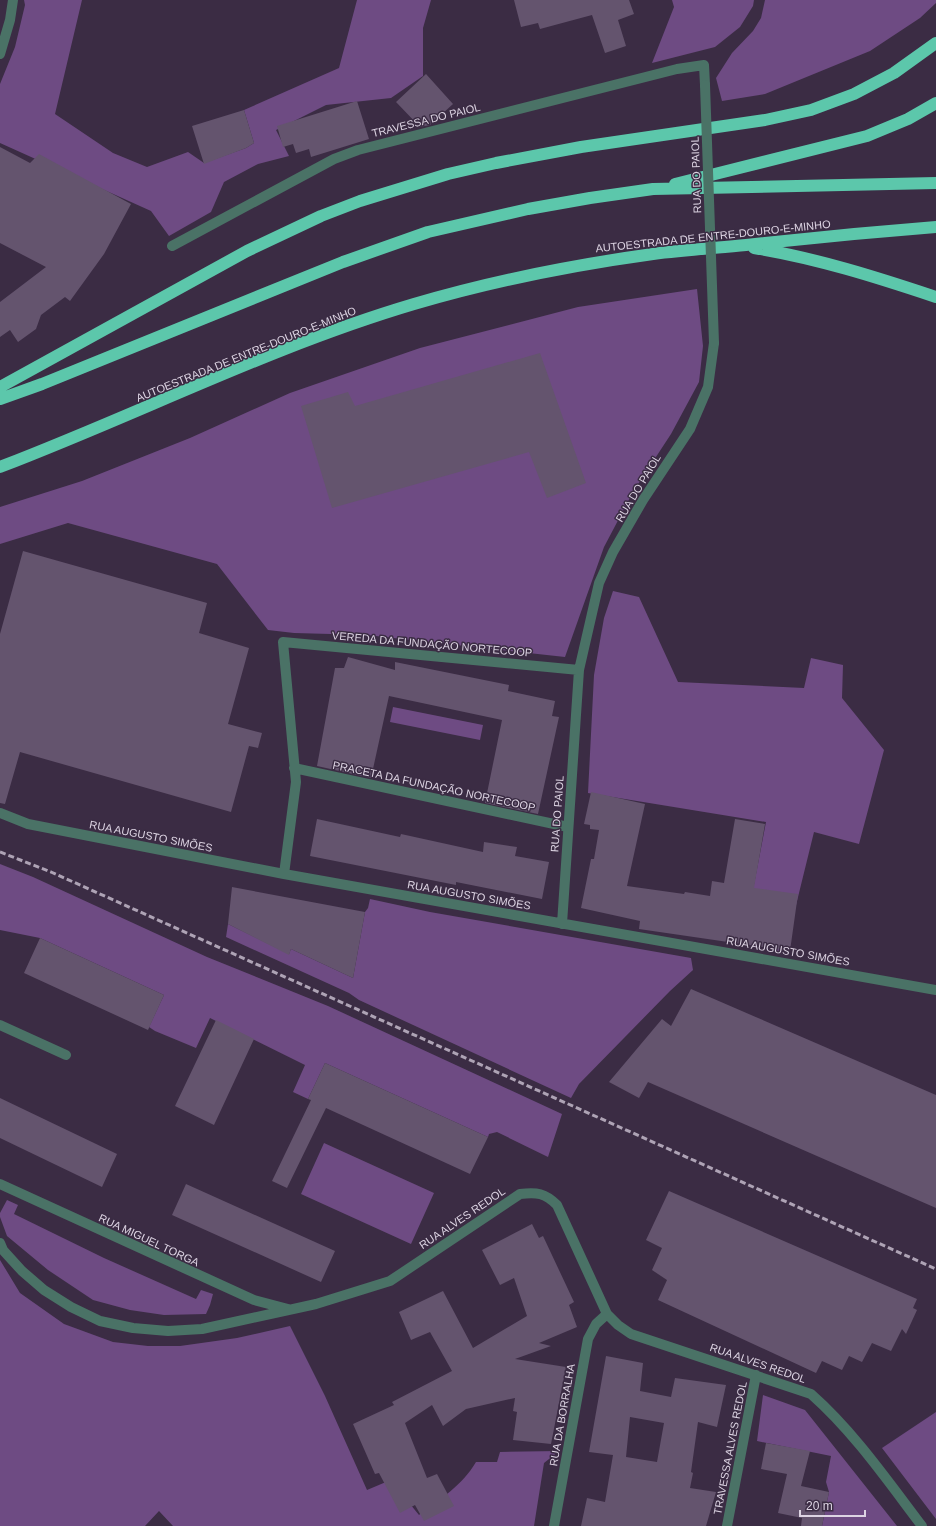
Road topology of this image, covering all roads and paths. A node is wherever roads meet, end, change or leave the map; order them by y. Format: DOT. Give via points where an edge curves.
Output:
graph roads {
  1 [pos="13,0"];
  2 [pos="936,43"];
  3 [pos="0,54"];
  4 [pos="704,65"];
  5 [pos="936,103"];
  6 [pos="936,183"];
  7 [pos="653,189"];
  8 [pos="936,228"];
  9 [pos="172,246"];
  10 [pos="737,246"];
  11 [pos="936,297"];
  12 [pos="0,387"];
  13 [pos="0,399"];
  14 [pos="0,467"];
  15 [pos="579,670"];
  16 [pos="294,768"];
  17 [pos="0,813"];
  18 [pos="568,827"];
  19 [pos="284,874"];
  20 [pos="562,924"];
  21 [pos="936,990"];
  22 [pos="0,1025"];
  23 [pos="66,1055"];
  24 [pos="0,1184"];
  25 [pos="0,1243"];
  26 [pos="290,1310"];
  27 [pos="607,1314"];
  28 [pos="756,1375"];
  29 [pos="554,1526"];
  30 [pos="727,1526"];
  31 [pos="922,1526"];
  1 -- 3 [label="street"];
  2 -- 12 [label="highway" via="894,73 854,94 811,110 765,120 581,147 496,163 448,174 360,201 247,250"];
  4 -- 9 [label="street, TRAVESSA DO PAIOL" via="677,69 358,150 334,159"];
  4 -- 15 [label="street, RUA DO PAIOL, bridge" via="714,343 708,387 690,429 643,500 613,552 599,583"];
  5 -- 7 [label="highway" via="908,119 867,136"];
  6 -- 7 [label="highway"];
  7 -- 13 [label="highway" via="528,209 428,232 343,262"];
  8 -- 10 [label="highway, AUTOESTRADA DE ENTRE-DOURO-E-MINHO"];
  10 -- 11 [label="highway" via="784,253 834,265"];
  10 -- 14 [label="highway, AUTOESTRADA DE ENTRE-DOURO-E-MINHO" via="592,263 493,283 414,304 262,359"];
  15 -- 16 [label="street, VEREDA DA FUNDAÇÃO NORTECOOP" via="283,642"];
  15 -- 18 [label="street, RUA DO PAIOL"];
  16 -- 18 [label="street, PRACETA DA FUNDAÇÃO NORTECOOP"];
  16 -- 19 [label="street" via="296,782"];
  17 -- 19 [label="street, RUA AUGUSTO SIMÕES" via="28,824"];
  18 -- 20 [label="street, RUA DO PAIOL"];
  19 -- 20 [label="street, RUA AUGUSTO SIMÕES"];
  20 -- 21 [label="street, RUA AUGUSTO SIMÕES"];
  22 -- 23 [label="street"];
  24 -- 26 [label="street, RUA MIGUEL TORGA" via="254,1300"];
  25 -- 26 [label="street, RUA ALVES REDOL" via="22,1271 44,1290 100,1321 133,1328 168,1331 202,1329"];
  26 -- 27 [label="street, RUA ALVES REDOL" via="390,1281 520,1194 533,1192 548,1196 557,1205"];
  27 -- 28 [label="street, RUA ALVES REDOL" via="631,1334"];
  27 -- 29 [label="street, RUA DA BORRALHA" via="596,1324 588,1338"];
  28 -- 30 [label="street, TRAVESSA ALVES REDOL"];
  28 -- 31 [label="street, RUA ALVES REDOL" via="811,1394 832,1413"];
}
